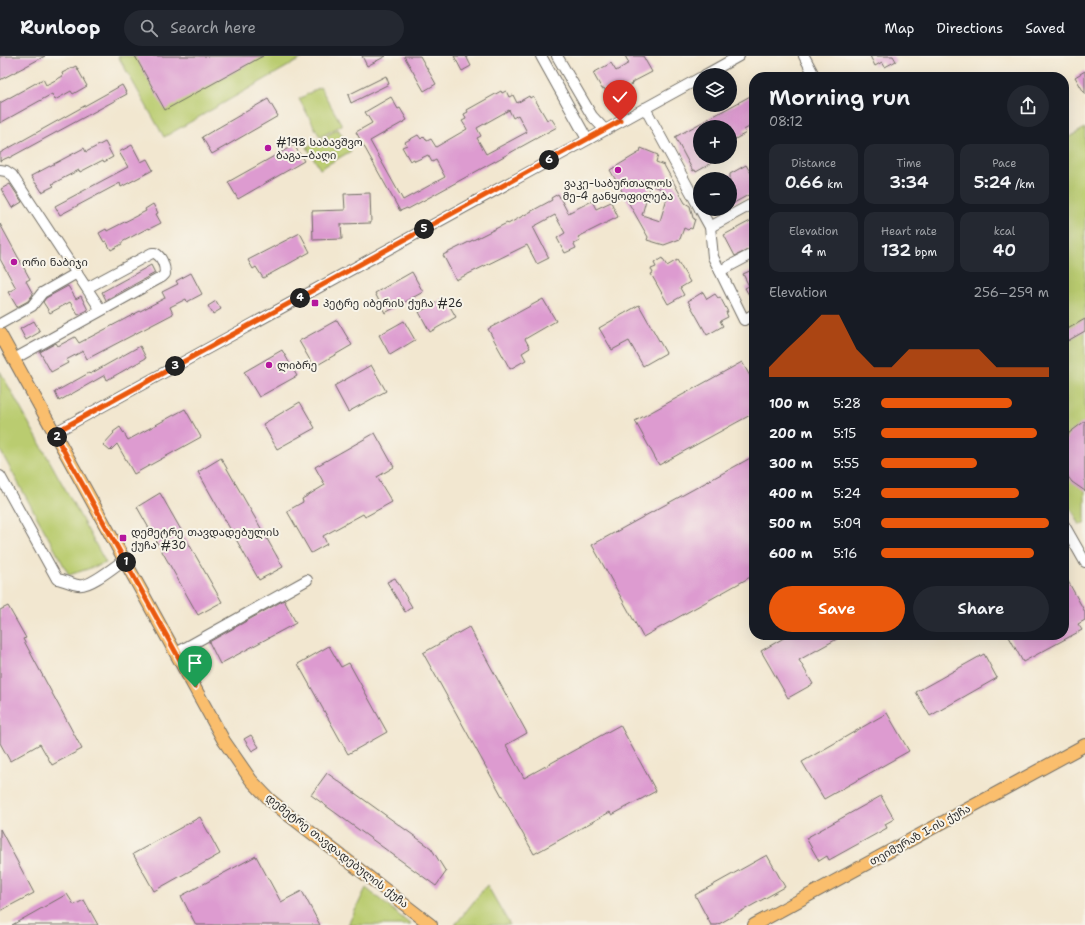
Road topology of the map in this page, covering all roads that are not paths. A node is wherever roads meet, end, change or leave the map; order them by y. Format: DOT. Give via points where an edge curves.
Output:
graph roads {
  1 [pos="541,56"];
  2 [pos="557,56"];
  3 [pos="739,56"];
  4 [pos="804,56"];
  5 [pos="718,68"];
  6 [pos="812,72"];
  7 [pos="693,82"];
  8 [pos="645,108"];
  9 [pos="605,130"];
  10 [pos="588,139"];
  11 [pos="0,170"];
  12 [pos="693,196"];
  13 [pos="749,206"];
  14 [pos="704,216"];
  15 [pos="710,227"];
  16 [pos="749,255"];
  17 [pos="720,271"];
  18 [pos="77,273"];
  19 [pos="87,288"];
  20 [pos="101,310"];
  21 [pos="749,317"];
  22 [pos="0,324"];
  23 [pos="0,334"];
  24 [pos="14,359"];
  25 [pos="54,433"];
  26 [pos="0,476"];
  27 [pos="1069,534"];
  28 [pos="124,559"];
  29 [pos="1085,562"];
  30 [pos="307,580"];
  31 [pos="176,653"];
  32 [pos="1085,746"];
  33 [pos="431,925"];
  34 [pos="754,925"];
  1 -- 10 [label="street"];
  2 -- 9 [label="street" via="592,116"];
  3 -- 5 [label="street"];
  4 -- 6 [label="street"];
  7 -- 8 [label="street"];
  8 -- 9 [label="street"];
  8 -- 12 [label="street"];
  9 -- 10 [label="street"];
  10 -- 25 [label="street"];
  11 -- 18 [label="street" via="12,175"];
  13 -- 15 [label="street"];
  14 -- 15 [label="street"];
  15 -- 17 [label="street" via="713,257"];
  16 -- 17 [label="street"];
  17 -- 21 [label="street" via="744,320"];
  18 -- 19 [label="street"];
  18 -- 22 [label="street" via="42,293 32,306"];
  19 -- 20 [label="street"];
  19 -- 20 [label="street" via="150,254 159,255 165,270 162,277"];
  20 -- 24 [label="street"];
  23 -- 24 [label="main road, დემეტრე თავდადებულის ქუჩა"];
  24 -- 25 [label="main road, დემეტრე თავდადებულის ქუჩა"];
  25 -- 28 [label="main road, დემეტრე თავდადებულის ქუჩა"];
  26 -- 28 [label="street" via="57,579 79,586 92,582"];
  27 -- 29 [label="street"];
  28 -- 31 [label="main road, დემეტრე თავდადებულის ქუჩა"];
  30 -- 31 [label="street"];
  31 -- 33 [label="main road, დემეტრე თავდადებულის ქუჩა" via="224,742 270,800"];
  32 -- 34 [label="main road, თეიმურაზ I-ის ქუჩა"];
}
